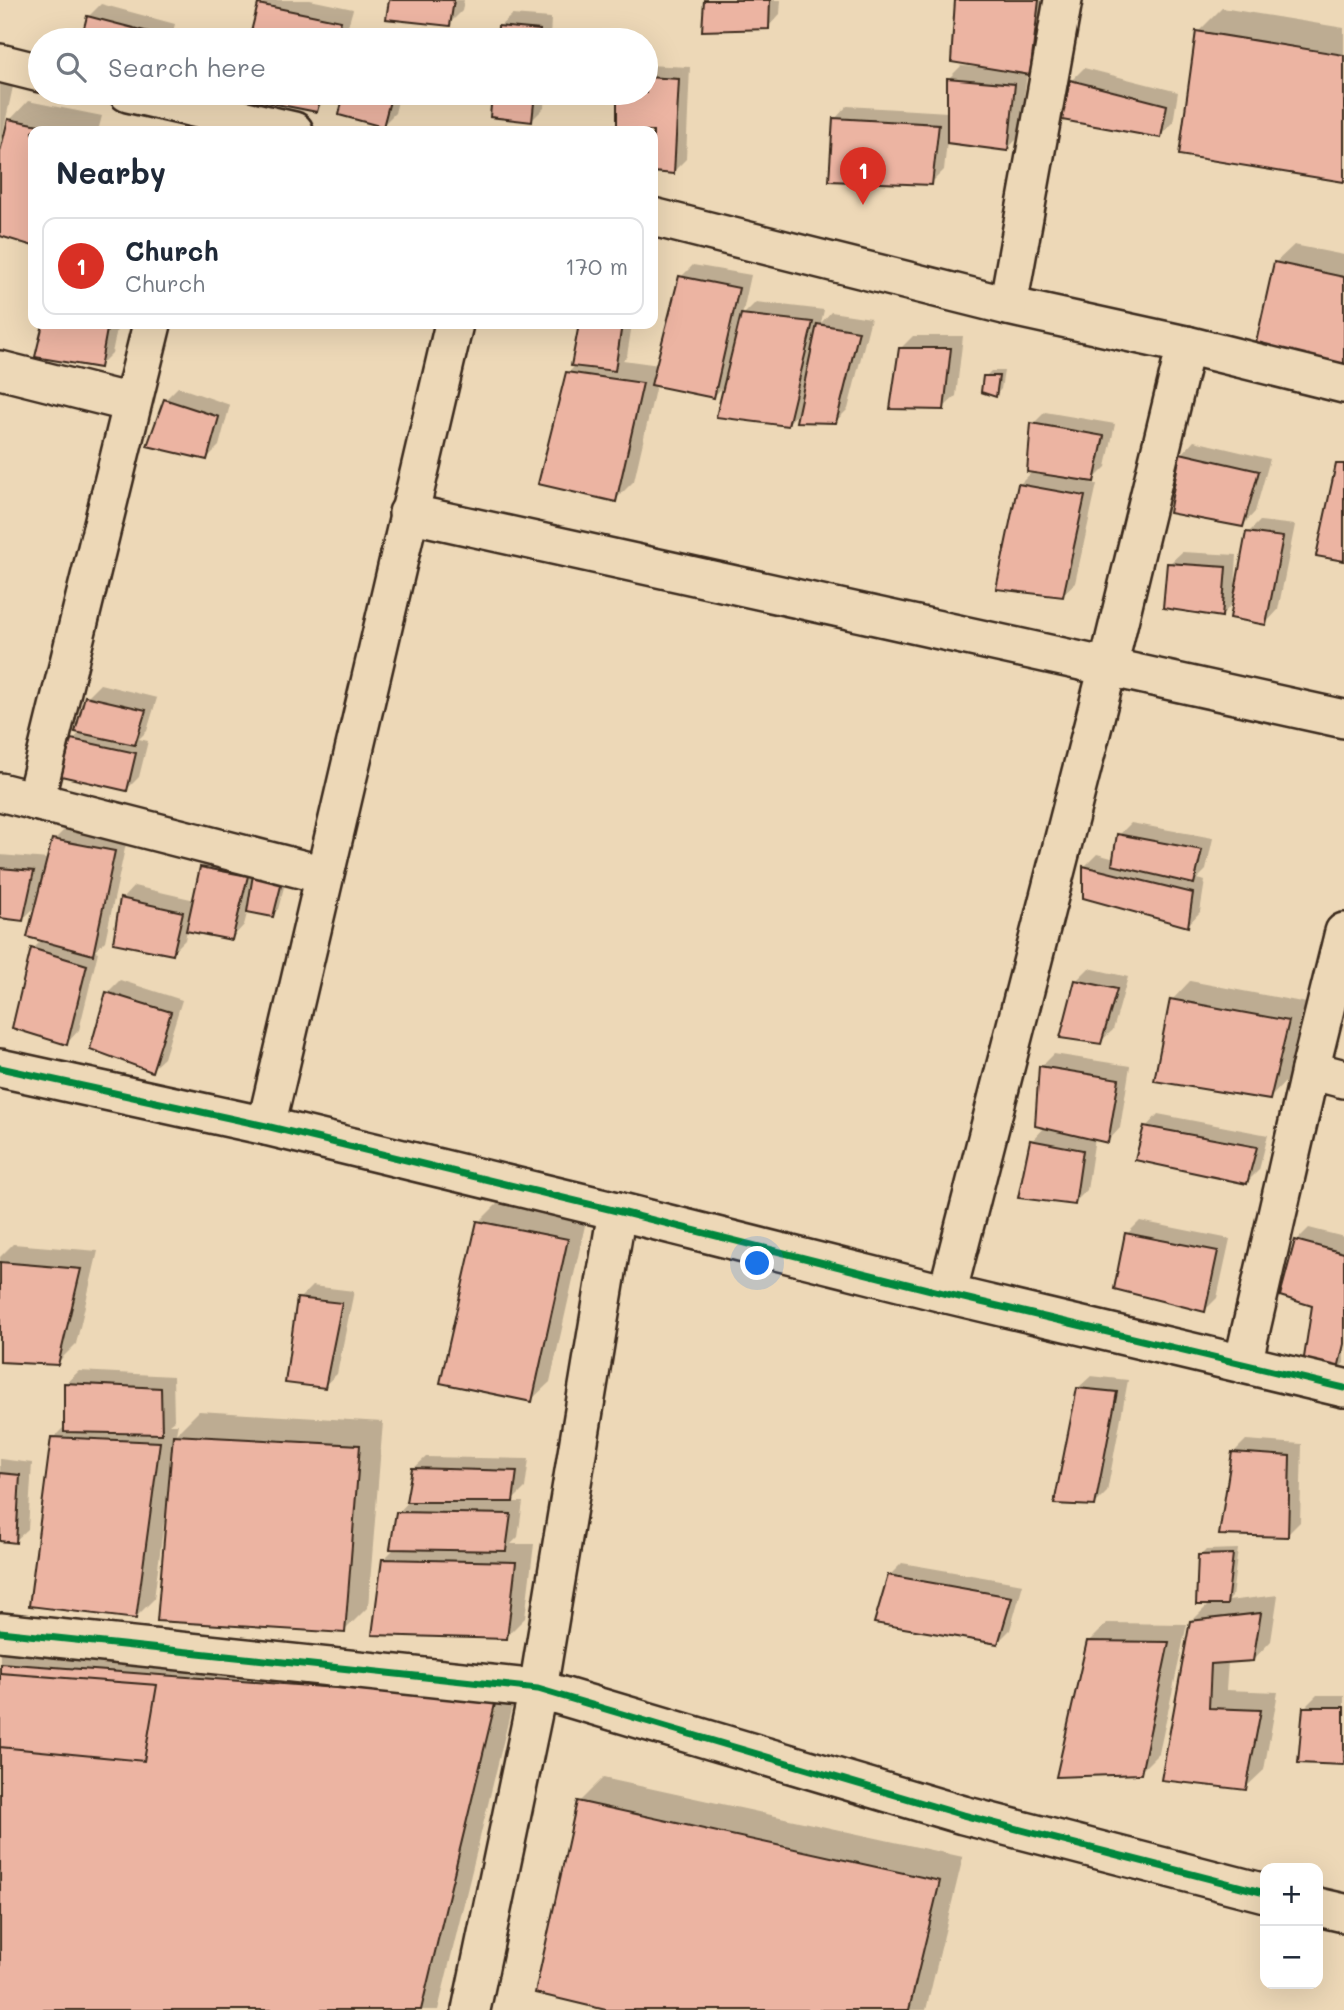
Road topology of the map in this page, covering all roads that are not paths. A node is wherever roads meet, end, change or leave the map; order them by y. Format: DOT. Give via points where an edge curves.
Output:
graph roads {
  1 [pos="1063,0"];
  2 [pos="0,63"];
  3 [pos="28,69"];
  4 [pos="161,105"];
  5 [pos="204,121"];
  6 [pos="250,126"];
  7 [pos="658,218"];
  8 [pos="1008,306"];
  9 [pos="151,329"];
  10 [pos="453,329"];
  11 [pos="1186,345"];
  12 [pos="0,370"];
  13 [pos="1344,384"];
  14 [pos="131,403"];
  15 [pos="408,513"];
  16 [pos="1108,667"];
  17 [pos="1344,719"];
  18 [pos="0,792"];
  19 [pos="35,801"];
  20 [pos="324,875"];
  21 [pos="1344,932"];
  22 [pos="0,1068"];
  23 [pos="1327,1074"];
  24 [pos="265,1126"];
  25 [pos="617,1211"];
  26 [pos="947,1294"];
  27 [pos="1242,1364"];
  28 [pos="1344,1388"];
  29 [pos="0,1632"];
  30 [pos="538,1689"];
  31 [pos="1260,1892"];
  32 [pos="1323,1908"];
  33 [pos="1344,1913"];
  34 [pos="471,2010"];
  1 -- 8 [label="street"];
  2 -- 3 [label="street"];
  4 -- 5 [label="street"];
  5 -- 6 [label="street"];
  7 -- 8 [label="street"];
  8 -- 11 [label="street"];
  9 -- 14 [label="street"];
  10 -- 15 [label="street"];
  11 -- 13 [label="street"];
  11 -- 16 [label="street"];
  12 -- 14 [label="street"];
  14 -- 19 [label="street"];
  15 -- 16 [label="street"];
  15 -- 20 [label="street"];
  16 -- 17 [label="street"];
  16 -- 26 [label="street"];
  18 -- 19 [label="street"];
  19 -- 20 [label="street"];
  20 -- 24 [label="street"];
  21 -- 23 [label="street"];
  22 -- 24 [label="street"];
  23 -- 27 [label="street"];
  24 -- 25 [label="street"];
  25 -- 26 [label="street"];
  25 -- 30 [label="street"];
  26 -- 27 [label="street"];
  27 -- 28 [label="street"];
  29 -- 30 [label="street"];
  30 -- 31 [label="street" via="963,1815"];
  30 -- 34 [label="street"];
  32 -- 33 [label="street"];
}
